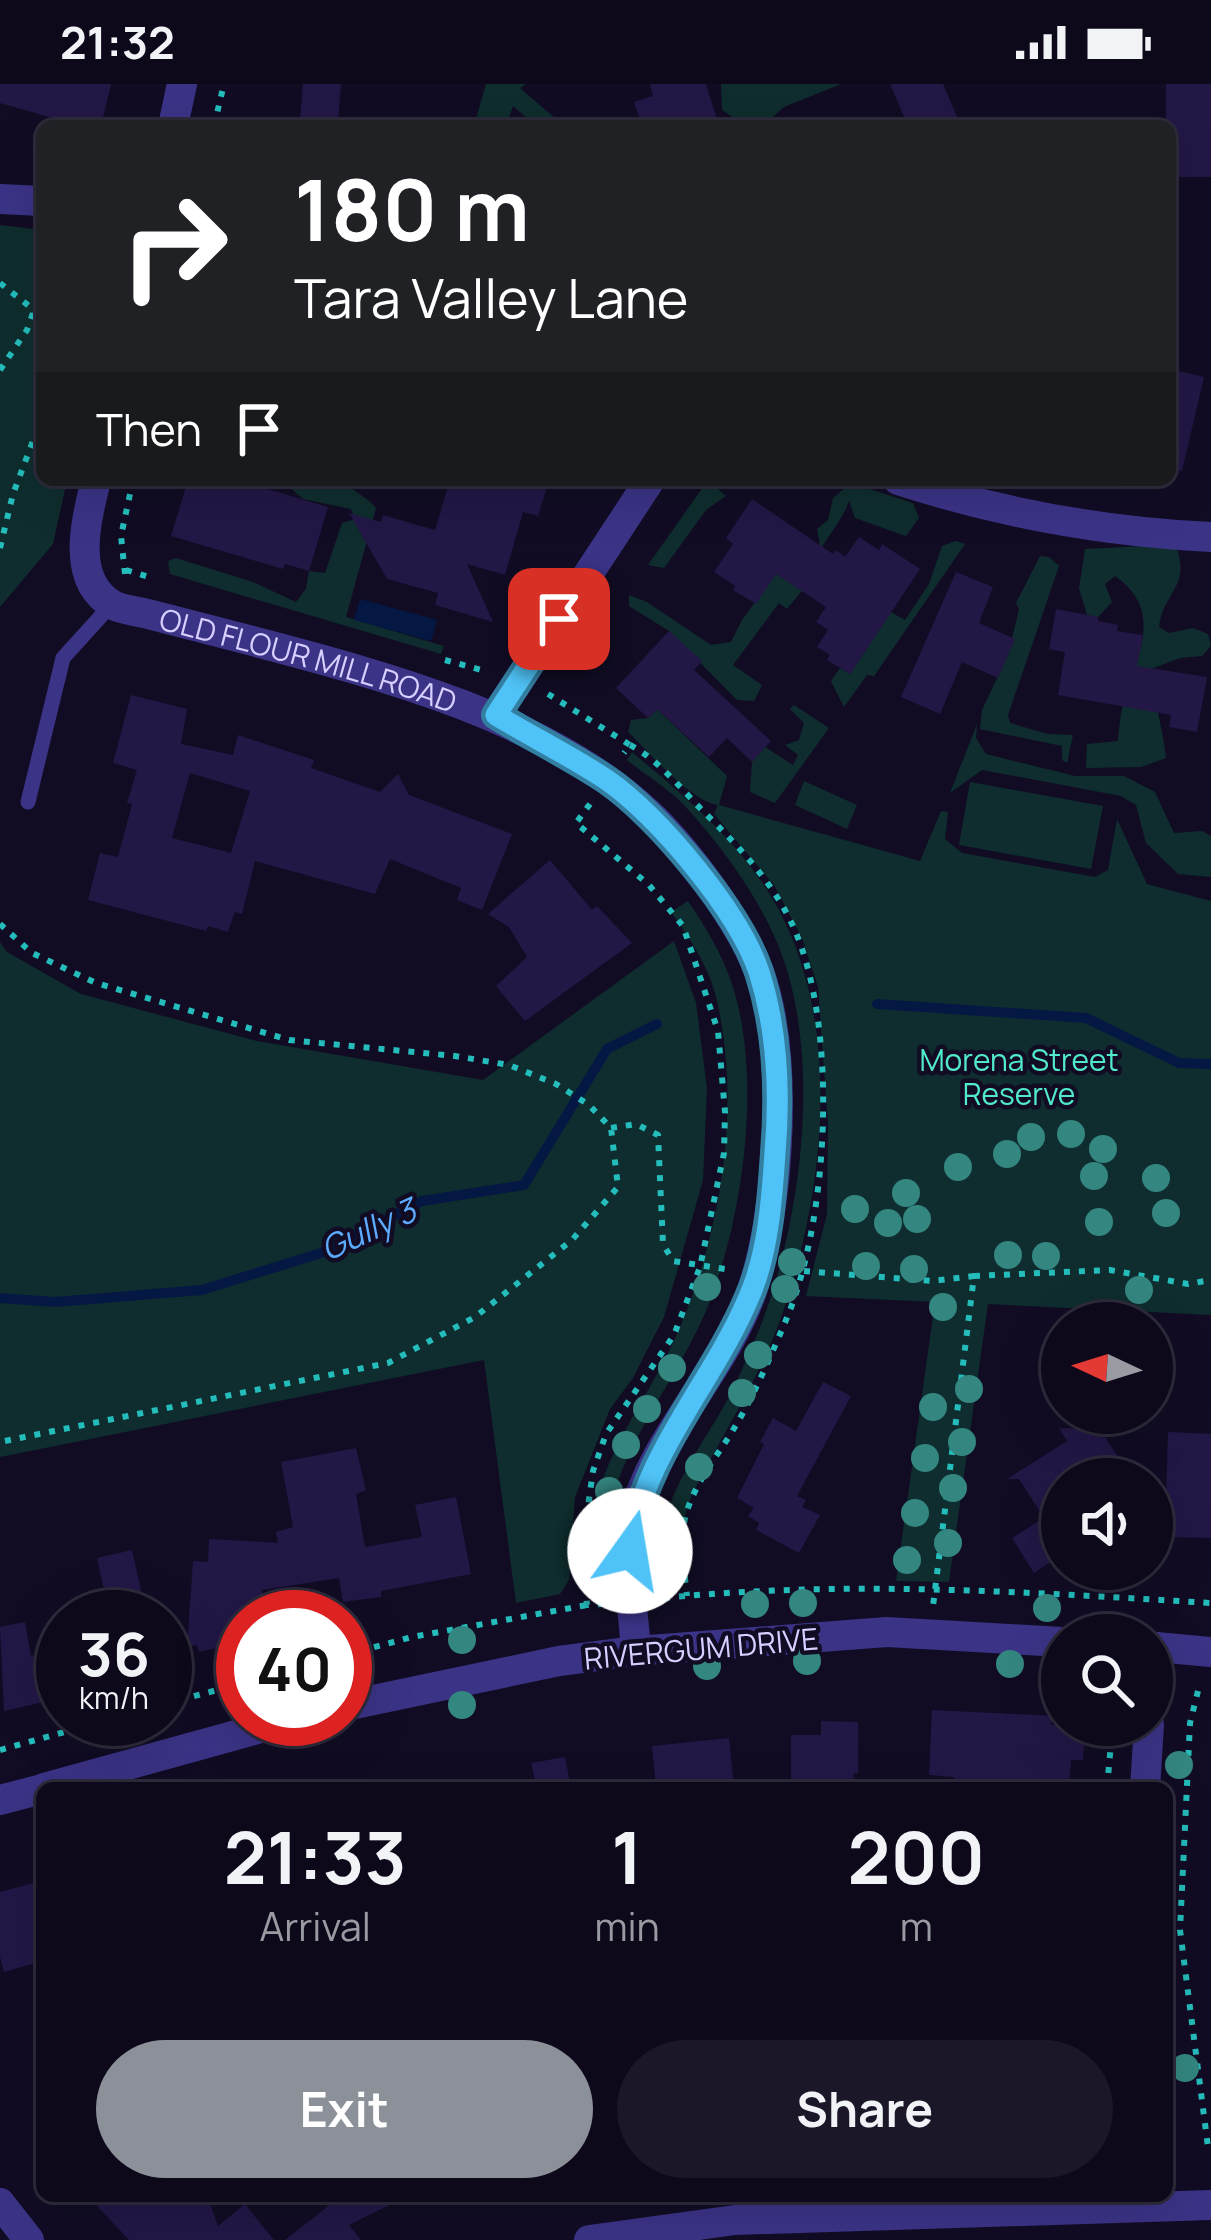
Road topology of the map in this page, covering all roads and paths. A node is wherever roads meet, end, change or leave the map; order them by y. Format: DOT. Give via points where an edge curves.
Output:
graph roads {
  1 [pos="182,84"];
  2 [pos="224,84"];
  3 [pos="173,120"];
  4 [pos="215,120"];
  5 [pos="0,199"];
  6 [pos="36,201"];
  7 [pos="0,284"];
  8 [pos="34,310"];
  9 [pos="36,314"];
  10 [pos="0,370"];
  11 [pos="36,433"];
  12 [pos="94,486"];
  13 [pos="133,486"];
  14 [pos="646,486"];
  15 [pos="921,486"];
  16 [pos="1211,537"];
  17 [pos="0,548"];
  18 [pos="126,570"];
  19 [pos="170,583"];
  20 [pos="112,604"];
  21 [pos="434,657"];
  22 [pos="516,680"];
  23 [pos="496,715"];
  24 [pos="608,781"];
  25 [pos="28,802"];
  26 [pos="0,924"];
  27 [pos="611,1128"];
  28 [pos="700,1267"];
  29 [pos="756,1271"];
  30 [pos="974,1276"];
  31 [pos="1211,1280"];
  32 [pos="0,1442"];
  33 [pos="935,1586"];
  34 [pos="632,1603"];
  35 [pos="1211,1603"];
  36 [pos="587,1605"];
  37 [pos="929,1634"];
  38 [pos="1041,1641"];
  39 [pos="372,1648"];
  40 [pos="1173,1649"];
  41 [pos="636,1651"];
  42 [pos="1211,1652"];
  43 [pos="1198,1691"];
  44 [pos="372,1700"];
  45 [pos="36,1740"];
  46 [pos="216,1740"];
  47 [pos="1111,1746"];
  48 [pos="1147,1746"];
  49 [pos="0,1750"];
  50 [pos="65,1782"];
  51 [pos="1108,1782"];
  52 [pos="1144,1782"];
  53 [pos="36,1790"];
  54 [pos="0,1800"];
  55 [pos="1208,2147"];
  56 [pos="1173,2201"];
  57 [pos="1117,2202"];
  58 [pos="0,2204"];
  59 [pos="1211,2205"];
  60 [pos="29,2240"];
  61 [pos="589,2240"];
  1 -- 3 [label="street"];
  2 -- 4 [label="path"];
  5 -- 6 [label="street"];
  7 -- 8 [label="path"];
  8 -- 9 [label="path"];
  8 -- 10 [label="path"];
  11 -- 17 [label="path"];
  12 -- 20 [label="street" via="82,536 91,580"];
  13 -- 18 [label="path" via="121,536"];
  14 -- 22 [label="street"];
  15 -- 16 [label="street" via="1054,520"];
  18 -- 19 [label="path"];
  18 -- 20 [label="path"];
  20 -- 23 [label="street, OLD FLOUR MILL ROAD"];
  20 -- 25 [label="lane" via="63,658"];
  21 -- 22 [label="path"];
  22 -- 23 [label="street"];
  22 -- 24 [label="path" via="630,745"];
  23 -- 24 [label="street, OLD FLOUR MILL ROAD"];
  24 -- 28 [label="path" via="576,824 682,926 718,1031 724,1153"];
  24 -- 29 [label="street, OLD FLOUR MILL ROAD" via="650,815 700,876 758,968 778,1125"];
  26 -- 27 [label="path" via="32,953 96,983 289,1040 509,1065 556,1084"];
  27 -- 28 [label="path" via="636,1124 658,1135 663,1244 673,1261"];
  27 -- 32 [label="path" via="618,1186 572,1240 475,1316 388,1363"];
  28 -- 36 [label="path" via="674,1335 606,1434 593,1471 582,1550"];
  29 -- 30 [label="path"];
  29 -- 34 [label="street, OLD FLOUR MILL ROAD" via="634,1513"];
  30 -- 31 [label="path" via="1110,1270 1188,1284"];
  30 -- 33 [label="path"];
  33 -- 34 [label="path" via="788,1587"];
  33 -- 35 [label="path"];
  33 -- 37 [label="path"];
  34 -- 36 [label="path"];
  34 -- 41 [label="street, OLD FLOUR MILL ROAD"];
  36 -- 39 [label="path"];
  37 -- 38 [label="street, RIVERGUM DRIVE"];
  37 -- 41 [label="street, RIVERGUM DRIVE"];
  40 -- 42 [label="street"];
  41 -- 44 [label="street, RIVERGUM DRIVE"];
  43 -- 55 [label="path" via="1180,1930"];
  45 -- 49 [label="path"];
  46 -- 50 [label="street"];
  47 -- 51 [label="path"];
  48 -- 52 [label="street"];
  53 -- 54 [label="street"];
  56 -- 59 [label="street"];
  57 -- 61 [label="street" via="735,2220"];
  58 -- 60 [label="street"];
}
